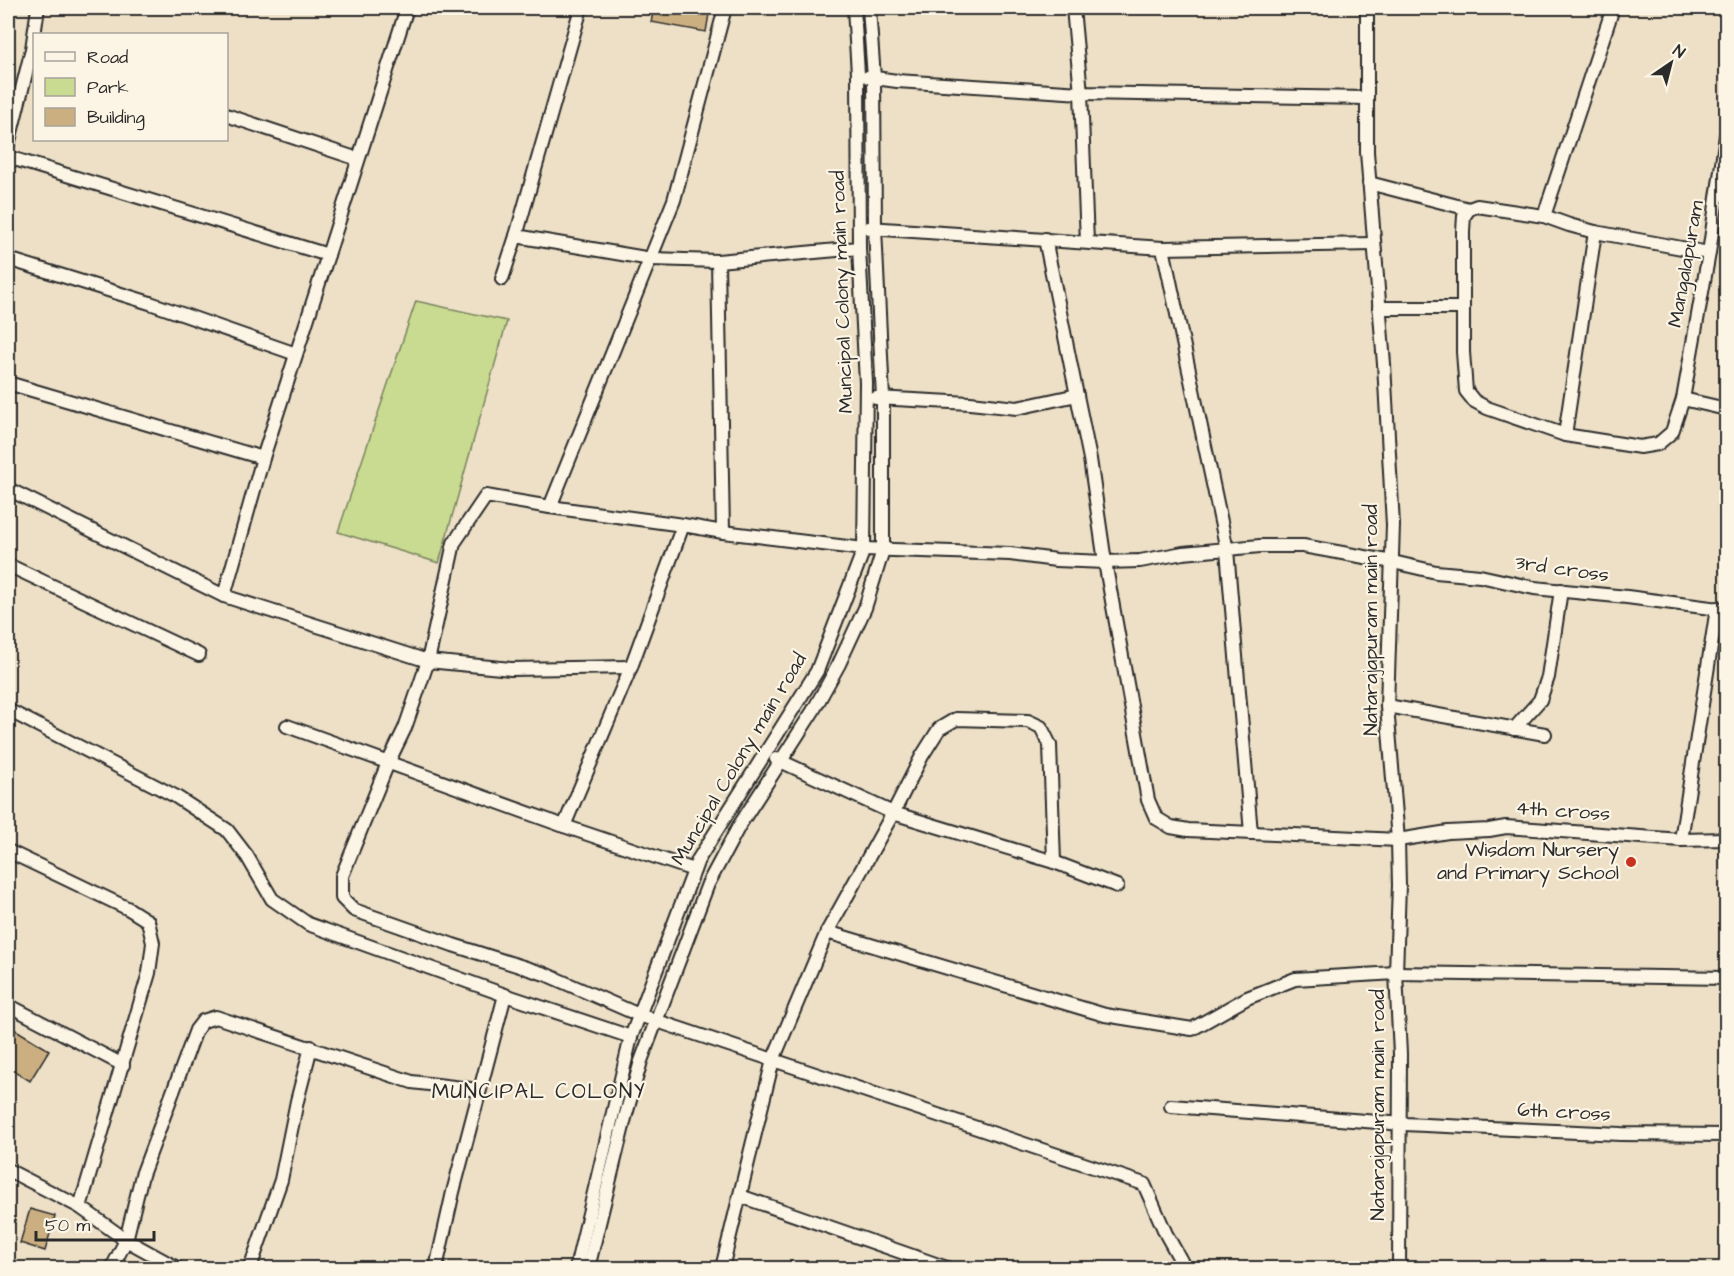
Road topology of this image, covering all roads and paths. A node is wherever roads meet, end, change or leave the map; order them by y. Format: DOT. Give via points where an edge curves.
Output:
graph roads {
  1 [pos="38,8"];
  2 [pos="406,8"];
  3 [pos="581,8"];
  4 [pos="725,8"];
  5 [pos="854,8"];
  6 [pos="869,8"];
  7 [pos="1073,8"];
  8 [pos="1367,8"];
  9 [pos="1613,8"];
  10 [pos="35,33"];
  11 [pos="33,50"];
  12 [pos="858,74"];
  13 [pos="874,78"];
  14 [pos="1081,93"];
  15 [pos="1367,98"];
  16 [pos="228,115"];
  17 [pos="1726,136"];
  18 [pos="8,145"];
  19 [pos="8,158"];
  20 [pos="358,159"];
  21 [pos="1370,183"];
  22 [pos="1469,209"];
  23 [pos="1544,216"];
  24 [pos="859,228"];
  25 [pos="875,228"];
  26 [pos="1595,232"];
  27 [pos="516,236"];
  28 [pos="1046,239"];
  29 [pos="1087,242"];
  30 [pos="1374,244"];
  31 [pos="859,248"];
  32 [pos="1163,248"];
  33 [pos="1709,253"];
  34 [pos="328,255"];
  35 [pos="651,258"];
  36 [pos="8,259"];
  37 [pos="718,261"];
  38 [pos="502,279"];
  39 [pos="1379,308"];
  40 [pos="1463,308"];
  41 [pos="296,354"];
  42 [pos="8,383"];
  43 [pos="1077,395"];
  44 [pos="866,397"];
  45 [pos="883,398"];
  46 [pos="1683,399"];
  47 [pos="1726,409"];
  48 [pos="1565,435"];
  49 [pos="263,458"];
  50 [pos="8,489"];
  51 [pos="550,507"];
  52 [pos="684,525"];
  53 [pos="723,532"];
  54 [pos="864,549"];
  55 [pos="883,550"];
  56 [pos="1227,550"];
  57 [pos="1105,562"];
  58 [pos="1393,562"];
  59 [pos="8,565"];
  60 [pos="1561,590"];
  61 [pos="224,597"];
  62 [pos="1722,609"];
  63 [pos="199,655"];
  64 [pos="429,661"];
  65 [pos="631,667"];
  66 [pos="1387,706"];
  67 [pos="8,710"];
  68 [pos="287,726"];
  69 [pos="1514,729"];
  70 [pos="1545,734"];
  71 [pos="765,754"];
  72 [pos="781,762"];
  73 [pos="388,763"];
  74 [pos="893,813"];
  75 [pos="564,826"];
  76 [pos="1251,833"];
  77 [pos="1726,839"];
  78 [pos="1398,840"];
  79 [pos="1681,840"];
  80 [pos="8,851"];
  81 [pos="1054,862"];
  82 [pos="694,870"];
  83 [pos="1118,886"];
  84 [pos="827,932"];
  85 [pos="1396,973"];
  86 [pos="1726,978"];
  87 [pos="505,995"];
  88 [pos="8,1005"];
  89 [pos="639,1015"];
  90 [pos="657,1020"];
  91 [pos="631,1037"];
  92 [pos="311,1047"];
  93 [pos="773,1059"];
  94 [pos="123,1065"];
  95 [pos="479,1090"];
  96 [pos="1171,1106"];
  97 [pos="1399,1124"];
  98 [pos="1726,1135"];
  99 [pos="8,1170"];
  100 [pos="740,1196"];
  101 [pos="80,1207"];
  102 [pos="126,1240"];
  103 [pos="112,1269"];
  104 [pos="177,1269"];
  105 [pos="250,1269"];
  106 [pos="436,1269"];
  107 [pos="576,1269"];
  108 [pos="588,1269"];
  109 [pos="722,1269"];
  110 [pos="947,1269"];
  111 [pos="1185,1269"];
  112 [pos="1398,1269"];
  1 -- 10 [label="street"];
  2 -- 20 [label="street"];
  3 -- 27 [label="street"];
  4 -- 35 [label="street" via="674,200"];
  5 -- 12 [label="street, Muncipal Colony main road"];
  6 -- 13 [label="street"];
  7 -- 14 [label="street"];
  8 -- 15 [label="street, Natarajapuram main road"];
  9 -- 23 [label="street"];
  11 -- 18 [label="street"];
  12 -- 13 [label="street"];
  12 -- 24 [label="street, Muncipal Colony main road"];
  13 -- 14 [label="street"];
  13 -- 25 [label="street"];
  14 -- 15 [label="street"];
  14 -- 29 [label="street"];
  15 -- 21 [label="street, Natarajapuram main road"];
  16 -- 20 [label="street"];
  17 -- 33 [label="street, Mangalapuram"];
  19 -- 34 [label="street"];
  20 -- 34 [label="street"];
  21 -- 22 [label="street"];
  21 -- 30 [label="street, Natarajapuram main road"];
  22 -- 23 [label="street" via="1477,206"];
  22 -- 40 [label="street, Mangalapuram" via="1463,231"];
  23 -- 26 [label="street"];
  24 -- 25 [label="street"];
  24 -- 31 [label="street, Muncipal Colony main road"];
  25 -- 28 [label="street"];
  25 -- 45 [label="street"];
  26 -- 33 [label="street"];
  26 -- 48 [label="street"];
  27 -- 35 [label="street"];
  27 -- 38 [label="street"];
  28 -- 29 [label="street"];
  28 -- 43 [label="street"];
  29 -- 32 [label="street"];
  30 -- 32 [label="street"];
  30 -- 39 [label="street, Natarajapuram main road"];
  31 -- 37 [label="street"];
  31 -- 44 [label="street, Muncipal Colony main road"];
  32 -- 56 [label="street"];
  33 -- 46 [label="street, Mangalapuram"];
  34 -- 41 [label="street"];
  35 -- 37 [label="street"];
  35 -- 51 [label="street"];
  36 -- 41 [label="street"];
  37 -- 53 [label="street"];
  39 -- 40 [label="street"];
  39 -- 58 [label="street, Natarajapuram main road"];
  40 -- 48 [label="street, Mangalapuram" via="1466,391 1474,401"];
  41 -- 49 [label="street"];
  42 -- 49 [label="street"];
  43 -- 45 [label="street" via="1017,408"];
  43 -- 57 [label="street"];
  44 -- 45 [label="street"];
  44 -- 54 [label="street, Muncipal Colony main road"];
  45 -- 55 [label="street"];
  46 -- 47 [label="street"];
  46 -- 48 [label="street, Mangalapuram" via="1672,432 1658,444 1640,447"];
  49 -- 61 [label="street"];
  50 -- 61 [label="street"];
  51 -- 52 [label="street, 3rd cross"];
  51 -- 64 [label="street, 3rd cross" via="486,496 454,543"];
  52 -- 53 [label="street, 3rd cross"];
  52 -- 65 [label="street"];
  53 -- 54 [label="street, 3rd cross"];
  54 -- 55 [label="street, 3rd cross"];
  54 -- 71 [label="street, Muncipal Colony main road" via="817,671"];
  55 -- 57 [label="street, 3rd cross"];
  55 -- 72 [label="street" via="865,608 839,664"];
  56 -- 57 [label="street, 3rd cross"];
  56 -- 58 [label="street, 3rd cross" via="1303,546"];
  56 -- 76 [label="street"];
  57 -- 76 [label="street, 4th cross" via="1148,800 1156,818 1171,827 1188,830"];
  58 -- 60 [label="street, 3rd cross"];
  58 -- 66 [label="street, Natarajapuram main road"];
  59 -- 63 [label="street"];
  60 -- 62 [label="street, 3rd cross"];
  60 -- 69 [label="street" via="1548,677 1540,700"];
  61 -- 64 [label="street"];
  62 -- 79 [label="street"];
  64 -- 65 [label="street" via="511,669"];
  64 -- 73 [label="street"];
  65 -- 75 [label="street"];
  66 -- 69 [label="street"];
  66 -- 78 [label="street, Natarajapuram main road"];
  67 -- 87 [label="street" via="175,796 226,830 247,856 272,899 308,924"];
  68 -- 73 [label="street"];
  69 -- 70 [label="street"];
  71 -- 72 [label="street"];
  71 -- 82 [label="street, Muncipal Colony main road"];
  72 -- 74 [label="street"];
  72 -- 90 [label="street" via="739,826 708,884"];
  73 -- 75 [label="street"];
  73 -- 89 [label="street" via="342,876 342,898 354,910 545,974"];
  74 -- 81 [label="street"];
  74 -- 81 [label="street" via="939,729 956,719 1028,721 1041,728 1050,745"];
  74 -- 84 [label="street"];
  75 -- 82 [label="street"];
  76 -- 78 [label="street, 4th cross"];
  77 -- 79 [label="street, 4th cross"];
  78 -- 79 [label="street, 4th cross" via="1506,827"];
  78 -- 85 [label="street, Natarajapuram main road"];
  80 -- 94 [label="street" via="148,921 153,943 149,973"];
  81 -- 83 [label="street"];
  82 -- 89 [label="street, Muncipal Colony main road"];
  84 -- 85 [label="street" via="1105,1015 1192,1029 1247,998 1295,979"];
  84 -- 93 [label="street"];
  85 -- 86 [label="street"];
  85 -- 97 [label="street, Natarajapuram main road"];
  87 -- 91 [label="street"];
  87 -- 95 [label="street"];
  88 -- 94 [label="street"];
  89 -- 90 [label="street"];
  89 -- 91 [label="street, Muncipal Colony main road"];
  90 -- 93 [label="street"];
  90 -- 108 [label="street" via="625,1118"];
  91 -- 107 [label="street, Muncipal Colony main road"];
  92 -- 95 [label="street" via="412,1082"];
  92 -- 102 [label="street" via="216,1017 203,1021 196,1030 142,1175"];
  92 -- 105 [label="street" via="281,1180"];
  93 -- 100 [label="street"];
  93 -- 111 [label="street" via="1144,1184"];
  94 -- 101 [label="street"];
  95 -- 106 [label="street"];
  96 -- 97 [label="street, 6th cross"];
  97 -- 98 [label="street, 6th cross"];
  97 -- 112 [label="street, Natarajapuram main road"];
  99 -- 101 [label="street"];
  100 -- 109 [label="street"];
  100 -- 110 [label="street"];
  101 -- 102 [label="street"];
  102 -- 103 [label="street"];
  102 -- 104 [label="street"];
}
